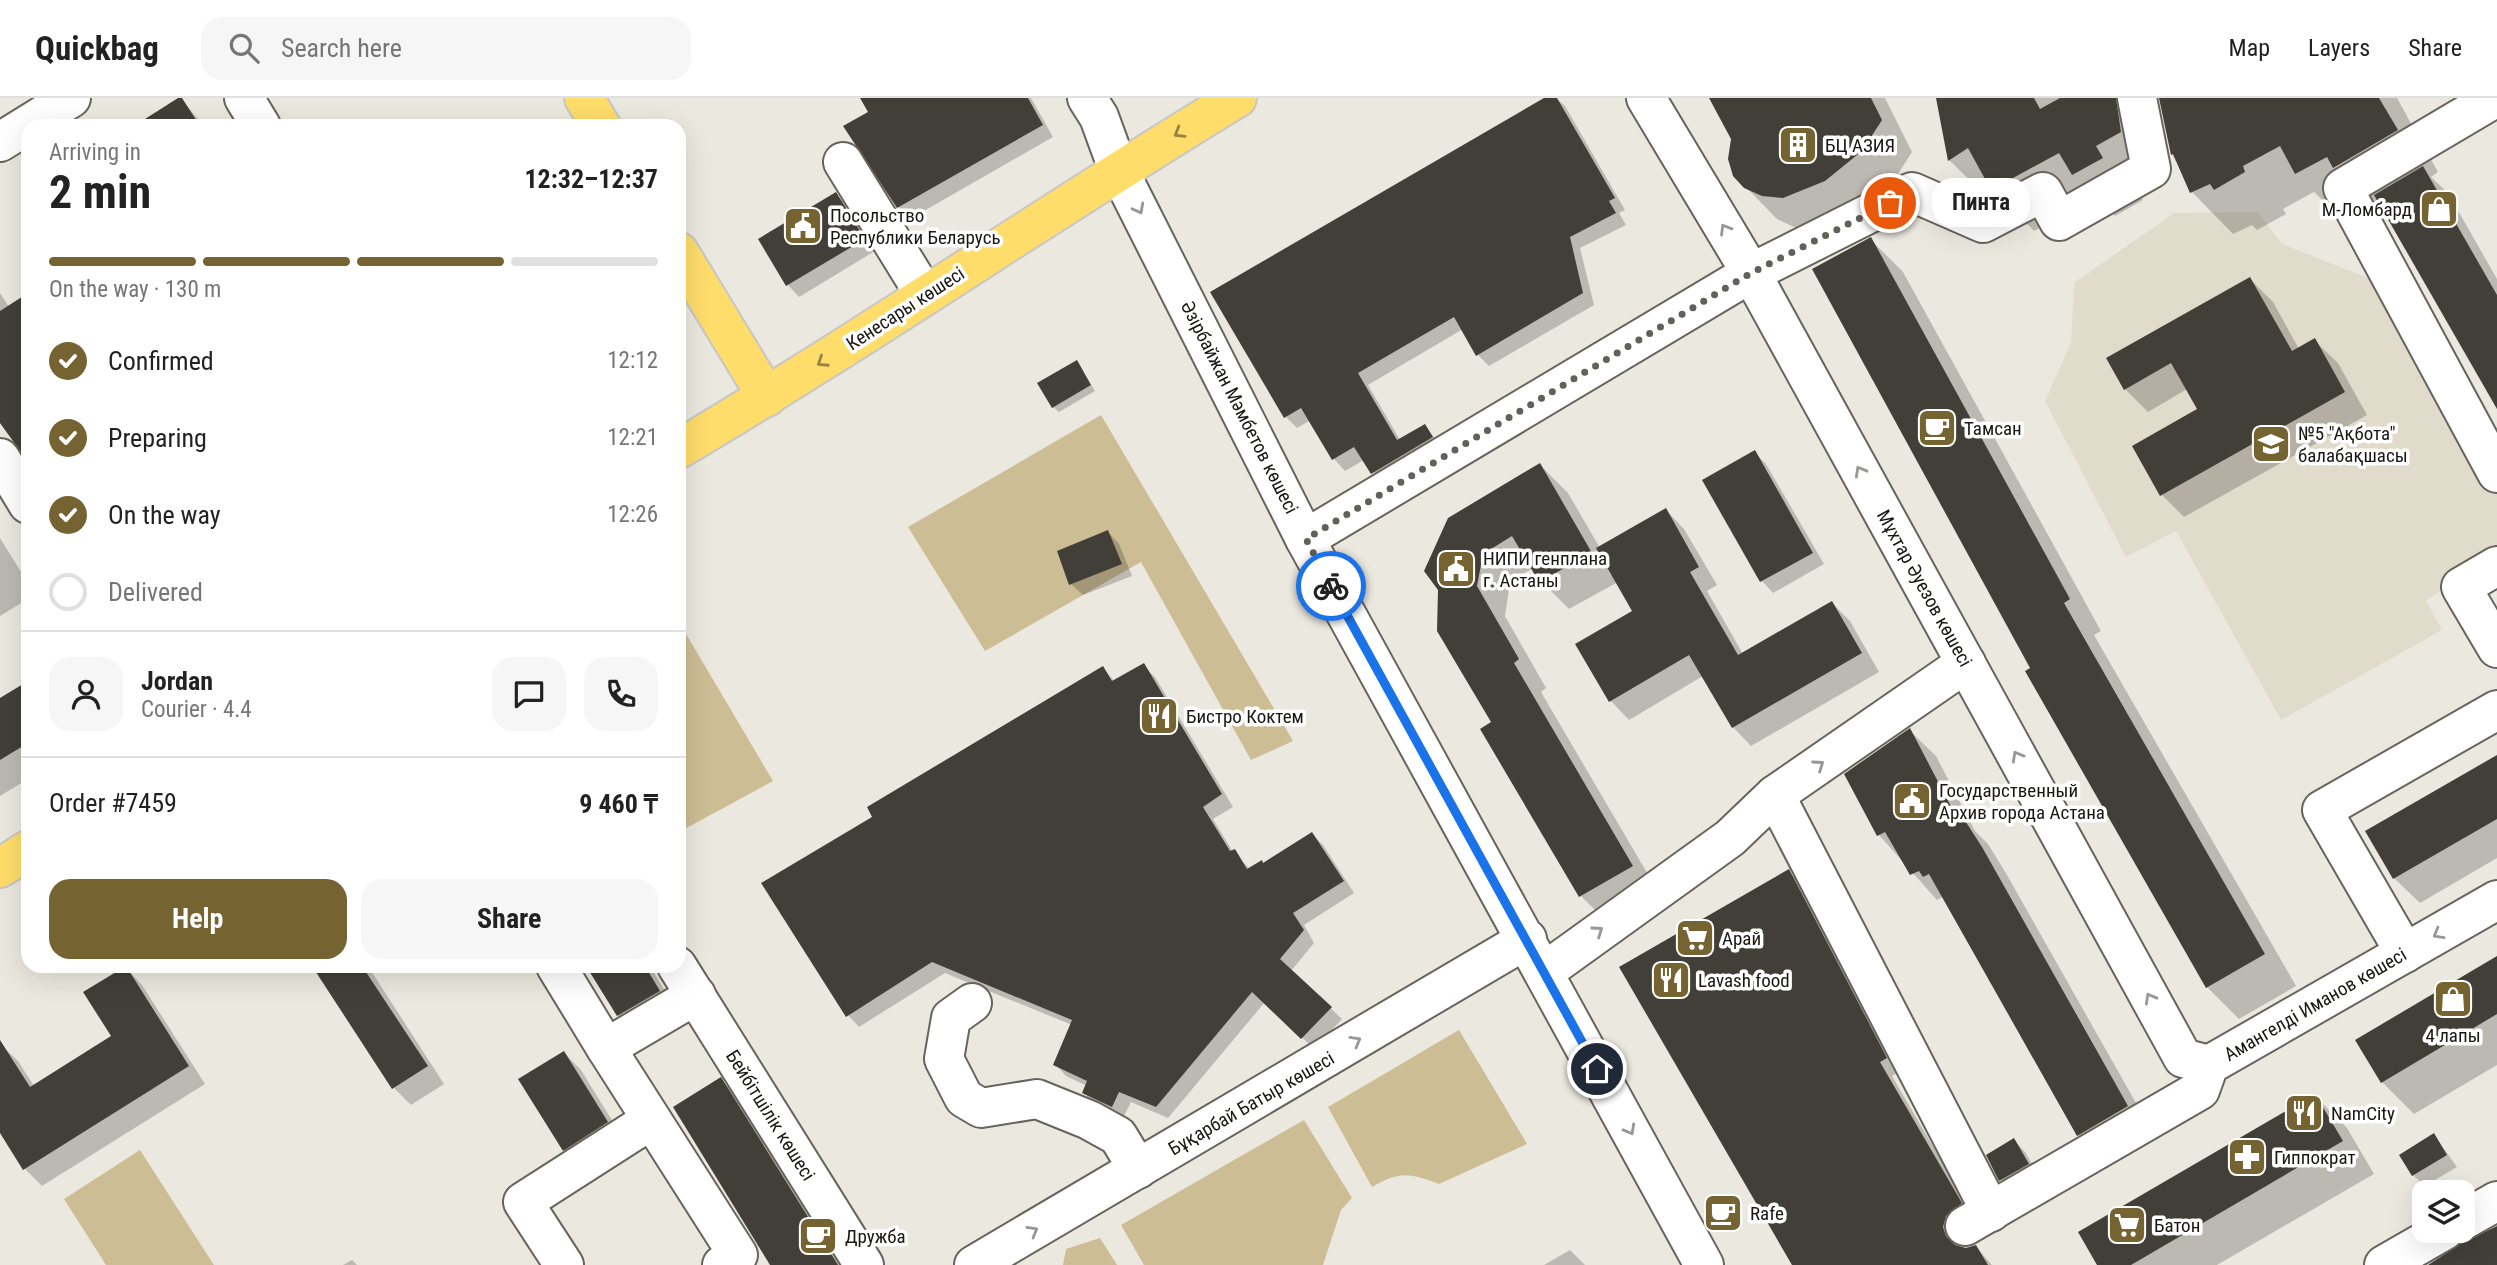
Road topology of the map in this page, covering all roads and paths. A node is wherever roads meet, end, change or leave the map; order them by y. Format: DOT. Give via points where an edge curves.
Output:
graph roads {
  1 [pos="71,98"];
  2 [pos="244,98"];
  3 [pos="584,98"];
  4 [pos="1087,98"];
  5 [pos="1237,98"];
  6 [pos="1646,98"];
  7 [pos="2137,98"];
  8 [pos="2495,98"];
  9 [pos="37,119"];
  10 [pos="257,119"];
  11 [pos="597,119"];
  12 [pos="21,129"];
  13 [pos="0,142"];
  14 [pos="843,162"];
  15 [pos="1118,169"];
  16 [pos="686,264"];
  17 [pos="1751,273"];
  18 [pos="925,295"];
  19 [pos="767,397"];
  20 [pos="686,445"];
  21 [pos="0,457"];
  22 [pos="2497,472"];
  23 [pos="21,492"];
  24 [pos="1306,539"];
  25 [pos="2497,566"];
  26 [pos="2497,648"];
  27 [pos="1966,663"];
  28 [pos="2497,710"];
  29 [pos="1775,795"];
  30 [pos="21,854"];
  31 [pos="0,867"];
  32 [pos="2497,900"];
  33 [pos="2405,953"];
  34 [pos="1535,955"];
  35 [pos="560,973"];
  36 [pos="686,980"];
  37 [pos="972,1003"];
  38 [pos="606,1048"];
  39 [pos="2209,1065"];
  40 [pos="651,1120"];
  41 [pos="1138,1169"];
  42 [pos="2497,1201"];
  43 [pos="2475,1214"];
  44 [pos="2422,1243"];
  45 [pos="564,1265"];
  46 [pos="722,1265"];
  47 [pos="864,1265"];
  48 [pos="974,1265"];
  49 [pos="1704,1265"];
  50 [pos="2384,1265"];
  1 -- 9 [label="street"];
  2 -- 10 [label="street"];
  3 -- 11 [label="main road"];
  4 -- 15 [label="street, Әзірбайжан Мәмбетов көшесі" via="1100,117"];
  5 -- 15 [label="main road, Кенесары көшесі, one-way"];
  17 -- 6 [label="street, Мұхтар Әуезов көшесі, one-way"];
  7 -- 17 [label="street" via="2151,169 2059,221 2043,192 1983,223 1912,191"];
  8 -- 22 [label="street" via="2343,188"];
  12 -- 13 [label="street"];
  14 -- 18 [label="street"];
  15 -- 18 [label="main road, Кенесары көшесі"];
  15 -- 24 [label="street, Әзірбайжан Мәмбетов көшесі, one-way"];
  16 -- 19 [label="main road"];
  17 -- 24 [label="street"];
  27 -- 17 [label="street, Мұхтар Әуезов көшесі, one-way"];
  18 -- 19 [label="main road, Кенесары көшесі, one-way"];
  19 -- 20 [label="main road, Кенесары көшесі"];
  21 -- 23 [label="street"];
  24 -- 34 [label="street, Әзірбайжан Мәмбетов көшесі"];
  25 -- 26 [label="street" via="2461,587"];
  29 -- 27 [label="street, Бұқарбай Батыр көшесі, one-way"];
  39 -- 27 [label="street, Мұхтар Әуезов көшесі, one-way" via="2183,1058"];
  28 -- 33 [label="street" via="2322,810"];
  34 -- 29 [label="street, Бұқарбай Батыр көшесі, one-way" via="1730,838"];
  29 -- 39 [label="street, Амангелді Иманов көшесі" via="1978,1219 2200,1090"];
  30 -- 31 [label="main road"];
  32 -- 33 [label="street, Амангелді Иманов көшесі, one-way"];
  33 -- 39 [label="street, Амангелді Иманов көшесі"];
  41 -- 34 [label="street, Бұқарбай Батыр көшесі, one-way"];
  34 -- 49 [label="street, Әзірбайжан Мәмбетов көшесі, one-way"];
  35 -- 38 [label="street"];
  36 -- 38 [label="street"];
  36 -- 47 [label="street, Бейбітшілік көшесі"];
  37 -- 41 [label="street" via="951,1018 944,1059 964,1098 981,1108 1037,1099 1089,1120 1118,1136"];
  38 -- 40 [label="street"];
  40 -- 45 [label="street" via="523,1202"];
  40 -- 46 [label="street" via="738,1255"];
  48 -- 41 [label="street, Бұқарбай Батыр көшесі, one-way"];
  42 -- 43 [label="street"];
  44 -- 50 [label="street"];
}
